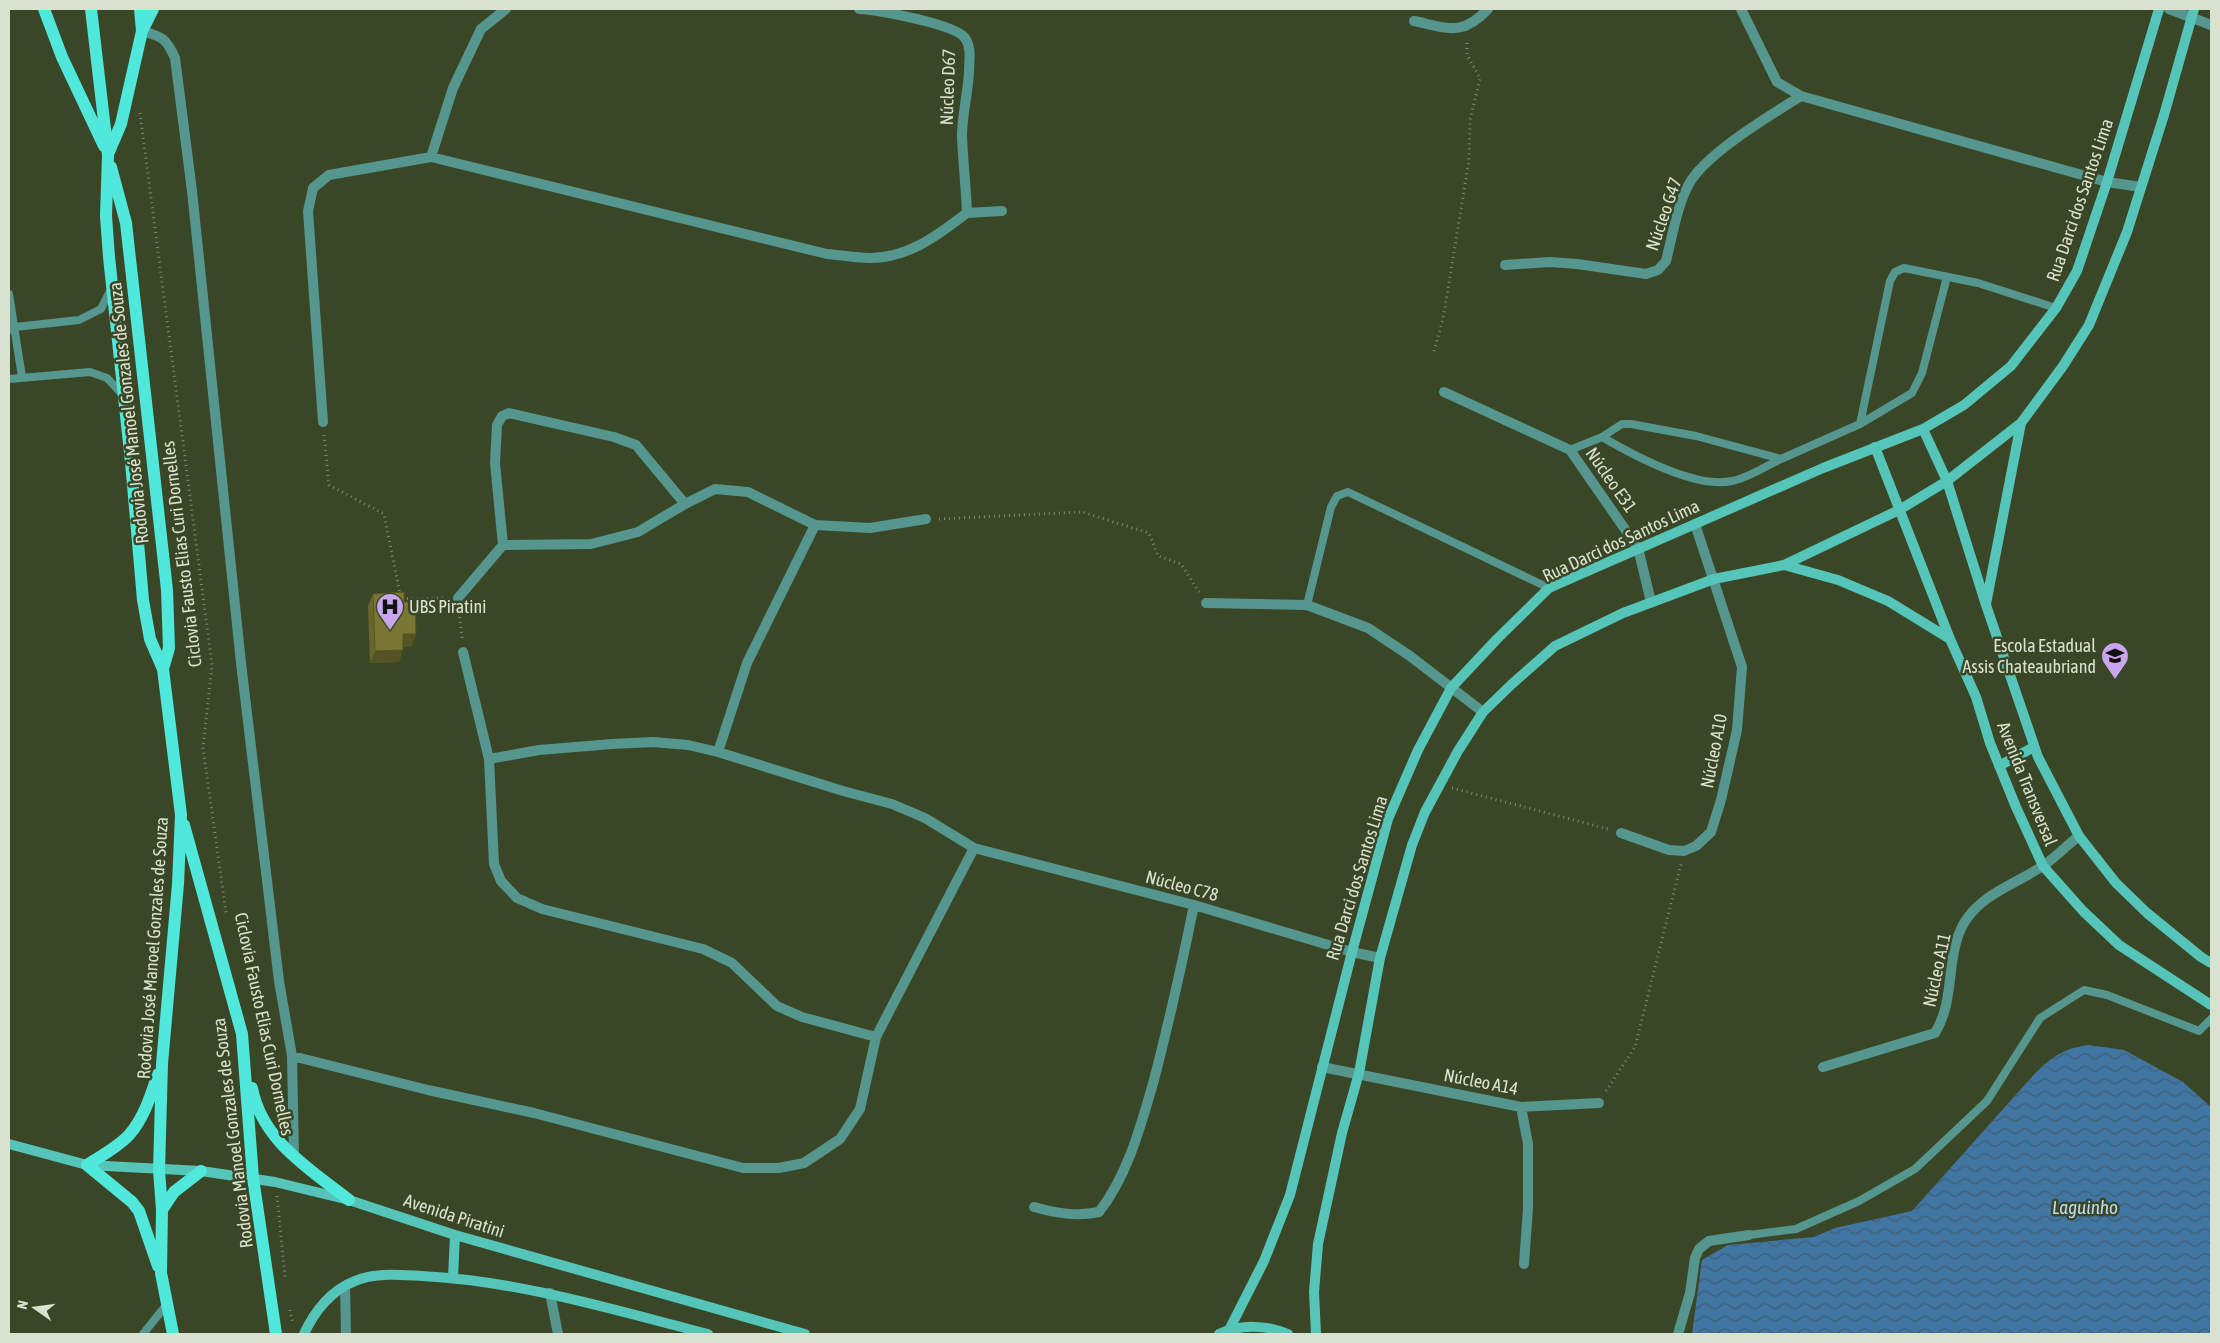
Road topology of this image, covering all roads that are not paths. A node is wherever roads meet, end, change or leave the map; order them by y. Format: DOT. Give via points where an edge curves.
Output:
graph roads {
  1 [pos="44,9"];
  2 [pos="91,9"];
  3 [pos="140,9"];
  4 [pos="153,9"];
  5 [pos="506,9"];
  6 [pos="860,9"];
  7 [pos="1488,9"];
  8 [pos="1742,9"];
  9 [pos="2158,9"];
  10 [pos="2169,9"];
  11 [pos="2193,13"];
  12 [pos="1414,21"];
  13 [pos="2211,25"];
  14 [pos="142,31"];
  15 [pos="1801,96"];
  16 [pos="108,155"];
  17 [pos="431,157"];
  18 [pos="2107,182"];
  19 [pos="2141,187"];
  20 [pos="1002,211"];
  21 [pos="967,213"];
  22 [pos="1505,265"];
  23 [pos="1947,277"];
  24 [pos="113,285"];
  25 [pos="9,294"];
  26 [pos="2056,308"];
  27 [pos="12,329"];
  28 [pos="9,378"];
  29 [pos="22,378"];
  30 [pos="1444,392"];
  31 [pos="124,396"];
  32 [pos="323,422"];
  33 [pos="2021,423"];
  34 [pos="1860,424"];
  35 [pos="1923,429"];
  36 [pos="1602,437"];
  37 [pos="1875,447"];
  38 [pos="1570,450"];
  39 [pos="1781,459"];
  40 [pos="1947,481"];
  41 [pos="685,504"];
  42 [pos="1899,510"];
  43 [pos="926,519"];
  44 [pos="1695,524"];
  45 [pos="815,525"];
  46 [pos="503,544"];
  47 [pos="1638,548"];
  48 [pos="1784,565"];
  49 [pos="1714,579"];
  50 [pos="1549,588"];
  51 [pos="458,598"];
  52 [pos="1651,602"];
  53 [pos="1206,603"];
  54 [pos="1307,605"];
  55 [pos="1986,605"];
  56 [pos="1950,640"];
  57 [pos="463,652"];
  58 [pos="163,669"];
  59 [pos="1452,688"];
  60 [pos="1483,712"];
  61 [pos="2034,747"];
  62 [pos="718,752"];
  63 [pos="489,759"];
  64 [pos="1999,766"];
  65 [pos="181,815"];
  66 [pos="1621,833"];
  67 [pos="2079,836"];
  68 [pos="974,848"];
  69 [pos="2043,866"];
  70 [pos="1194,905"];
  71 [pos="1352,952"];
  72 [pos="1380,958"];
  73 [pos="2211,963"];
  74 [pos="2210,1005"];
  75 [pos="2211,1019"];
  76 [pos="242,1034"];
  77 [pos="876,1037"];
  78 [pos="292,1056"];
  79 [pos="162,1064"];
  80 [pos="1322,1066"];
  81 [pos="1823,1067"];
  82 [pos="1359,1073"];
  83 [pos="1599,1103"];
  84 [pos="1522,1107"];
  85 [pos="9,1144"];
  86 [pos="294,1157"];
  87 [pos="87,1165"];
  88 [pos="159,1170"];
  89 [pos="201,1171"];
  90 [pos="254,1178"];
  91 [pos="349,1200"];
  92 [pos="1034,1207"];
  93 [pos="162,1210"];
  94 [pos="1749,1234"];
  95 [pos="455,1235"];
  96 [pos="1524,1264"];
  97 [pos="161,1273"];
  98 [pos="453,1278"];
  99 [pos="345,1286"];
  100 [pos="550,1293"];
  101 [pos="167,1304"];
  102 [pos="1228,1332"];
  103 [pos="143,1334"];
  104 [pos="173,1334"];
  105 [pos="276,1334"];
  106 [pos="304,1334"];
  107 [pos="346,1334"];
  108 [pos="558,1334"];
  109 [pos="708,1334"];
  110 [pos="805,1334"];
  111 [pos="1219,1334"];
  112 [pos="1288,1334"];
  113 [pos="1316,1334"];
  114 [pos="1678,1334"];
  1 -- 16 [label="main road" via="62,57"];
  2 -- 16 [label="main road, Rodovia José Manoel Gonzales de Souza"];
  3 -- 14 [label="main road"];
  4 -- 14 [label="main road"];
  5 -- 17 [label="street" via="481,29 453,88"];
  6 -- 21 [label="street, Núcleo D67" via="880,10 941,26 964,37 970,49 962,135"];
  7 -- 12 [label="street" via="1468,26 1452,29"];
  8 -- 15 [label="street" via="1777,82"];
  9 -- 18 [label="street, Rua Darci dos Santos Lima"];
  10 -- 11 [label="street"];
  11 -- 13 [label="street"];
  11 -- 19 [label="street"];
  14 -- 16 [label="main road" via="121,124"];
  14 -- 78 [label="street" via="167,41 175,58 241,663 278,972"];
  15 -- 18 [label="street"];
  15 -- 22 [label="street, Núcleo G47" via="1742,134 1694,175 1686,188 1666,262 1658,270 1646,274 1550,262"];
  16 -- 24 [label="main road, Rodovia José Manoel Gonzales de Souza" via="106,216"];
  16 -- 58 [label="main road, Rodovia José Manoel Gonzales de Souza" via="126,223 167,590 169,648"];
  17 -- 21 [label="street" via="827,254 871,258 908,252 937,236"];
  17 -- 32 [label="street" via="329,175 313,188 308,211"];
  18 -- 19 [label="street"];
  18 -- 26 [label="street, Rua Darci dos Santos Lima" via="2077,271"];
  19 -- 33 [label="street" via="2128,232 2089,325"];
  20 -- 21 [label="street"];
  23 -- 26 [label="lane" via="1978,283"];
  23 -- 34 [label="lane" via="1922,373 1912,393"];
  23 -- 34 [label="lane" via="1904,268 1895,272 1890,280"];
  24 -- 27 [label="lane" via="101,309 79,320"];
  24 -- 31 [label="main road, Rodovia José Manoel Gonzales de Souza"];
  25 -- 27 [label="lane"];
  26 -- 35 [label="street, Rua Darci dos Santos Lima" via="2011,366 1994,382 1964,406"];
  27 -- 29 [label="lane"];
  28 -- 29 [label="lane"];
  29 -- 31 [label="lane" via="90,372 107,378"];
  30 -- 38 [label="street, Núcleo E31"];
  31 -- 58 [label="main road, Rodovia José Manoel Gonzales de Souza" via="143,600 150,639"];
  33 -- 40 [label="street"];
  33 -- 55 [label="street"];
  34 -- 39 [label="lane"];
  35 -- 37 [label="street, Rua Darci dos Santos Lima"];
  35 -- 40 [label="street, Avenida Transversal"];
  36 -- 38 [label="lane"];
  36 -- 39 [label="lane" via="1622,424 1641,424"];
  36 -- 39 [label="lane" via="1638,458 1714,482 1732,481"];
  37 -- 42 [label="street, Avenida Transversal"];
  37 -- 44 [label="street, Rua Darci dos Santos Lima"];
  38 -- 47 [label="street, Núcleo E31"];
  40 -- 42 [label="street"];
  40 -- 55 [label="street, Avenida Transversal"];
  41 -- 45 [label="street" via="715,489 748,492"];
  41 -- 46 [label="street" via="638,532 591,544"];
  41 -- 46 [label="street" via="636,445 509,413 502,416 497,425"];
  42 -- 48 [label="street"];
  42 -- 56 [label="street, Avenida Transversal"];
  43 -- 45 [label="street" via="870,528"];
  44 -- 47 [label="street, Rua Darci dos Santos Lima"];
  44 -- 49 [label="street, Núcleo A10"];
  45 -- 62 [label="street" via="747,663"];
  46 -- 51 [label="street"];
  47 -- 50 [label="street, Rua Darci dos Santos Lima"];
  47 -- 52 [label="street, Núcleo E31"];
  48 -- 49 [label="street"];
  48 -- 56 [label="street" via="1838,580 1888,601"];
  49 -- 52 [label="street"];
  49 -- 66 [label="street, Núcleo A10" via="1742,667 1737,730 1710,832 1696,846 1684,851 1669,850"];
  50 -- 54 [label="lane" via="1348,492 1337,496 1331,507"];
  50 -- 59 [label="street, Rua Darci dos Santos Lima"];
  52 -- 60 [label="street" via="1555,646"];
  53 -- 54 [label="street"];
  54 -- 59 [label="street" via="1368,628"];
  55 -- 61 [label="street, Avenida Transversal"];
  56 -- 64 [label="street, Avenida Transversal" via="1976,698"];
  57 -- 63 [label="street"];
  58 -- 65 [label="main road, Rodovia José Manoel Gonzales de Souza"];
  59 -- 60 [label="street"];
  59 -- 71 [label="street, Rua Darci dos Santos Lima" via="1418,750 1388,819"];
  60 -- 72 [label="street" via="1425,812 1412,845"];
  61 -- 64 [label="street"];
  61 -- 67 [label="street, Avenida Transversal"];
  62 -- 63 [label="street, Núcleo C78" via="652,742 539,750"];
  62 -- 68 [label="street, Núcleo C78" via="892,804 925,818"];
  63 -- 77 [label="street" via="494,864 501,881 517,898 542,909 704,949 732,963 777,1006 802,1017"];
  64 -- 69 [label="street, Avenida Transversal"];
  65 -- 76 [label="main road, Rodovia Manoel Gonzales de Souza"];
  65 -- 79 [label="main road, Rodovia José Manoel Gonzales de Souza"];
  67 -- 69 [label="street, Núcleo A11"];
  67 -- 73 [label="street, Avenida Transversal" via="2116,883 2147,913"];
  68 -- 70 [label="street, Núcleo C78"];
  68 -- 77 [label="street"];
  69 -- 74 [label="street, Avenida Transversal" via="2119,945"];
  69 -- 81 [label="street, Núcleo A11" via="2009,883 1979,904 1964,923 1956,943 1943,1020 1935,1032"];
  70 -- 71 [label="street, Núcleo C78"];
  70 -- 92 [label="street" via="1171,1016 1141,1126 1113,1194 1099,1212 1087,1215 1062,1214"];
  71 -- 72 [label="street, Núcleo C78"];
  71 -- 80 [label="street, Rua Darci dos Santos Lima"];
  72 -- 82 [label="street"];
  75 -- 94 [label="lane" via="2199,1030 2107,995 2084,990 2040,1018 1987,1101 1914,1169 1860,1201 1796,1229"];
  76 -- 86 [label="main road" via="254,1100 275,1139"];
  76 -- 90 [label="main road, Rodovia Manoel Gonzales de Souza"];
  77 -- 78 [label="street" via="860,1110 840,1139 804,1163 779,1168 743,1168 534,1113"];
  78 -- 86 [label="street"];
  79 -- 87 [label="main road" via="141,1118 130,1134"];
  79 -- 88 [label="main road, Rodovia José Manoel Gonzales de Souza"];
  80 -- 82 [label="street, Núcleo A14"];
  80 -- 102 [label="street, Rua Darci dos Santos Lima" via="1290,1196 1264,1262"];
  82 -- 84 [label="street, Núcleo A14"];
  82 -- 113 [label="street" via="1342,1132 1318,1244 1314,1292"];
  83 -- 84 [label="street, Núcleo A14"];
  84 -- 96 [label="street" via="1528,1144"];
  85 -- 87 [label="street, Avenida Piratini"];
  86 -- 91 [label="main road"];
  87 -- 88 [label="street, Avenida Piratini"];
  87 -- 97 [label="main road" via="132,1202 139,1212"];
  88 -- 89 [label="street, Avenida Piratini"];
  88 -- 93 [label="main road"];
  89 -- 90 [label="street, Avenida Piratini"];
  89 -- 93 [label="main road" via="174,1192"];
  90 -- 91 [label="street, Avenida Piratini"];
  90 -- 105 [label="main road, Rodovia Manoel Gonzales de Souza"];
  91 -- 95 [label="street, Avenida Piratini"];
  93 -- 97 [label="main road"];
  94 -- 114 [label="street" via="1709,1240 1699,1249"];
  95 -- 98 [label="street"];
  95 -- 110 [label="street, Avenida Piratini"];
  97 -- 101 [label="main road"];
  98 -- 99 [label="street" via="390,1274 356,1280"];
  98 -- 100 [label="street"];
  99 -- 106 [label="street" via="324,1303"];
  99 -- 107 [label="street"];
  100 -- 108 [label="street"];
  100 -- 109 [label="street"];
  101 -- 103 [label="lane"];
  101 -- 104 [label="main road"];
  102 -- 111 [label="street"];
  102 -- 112 [label="street" via="1257,1327"];
}
